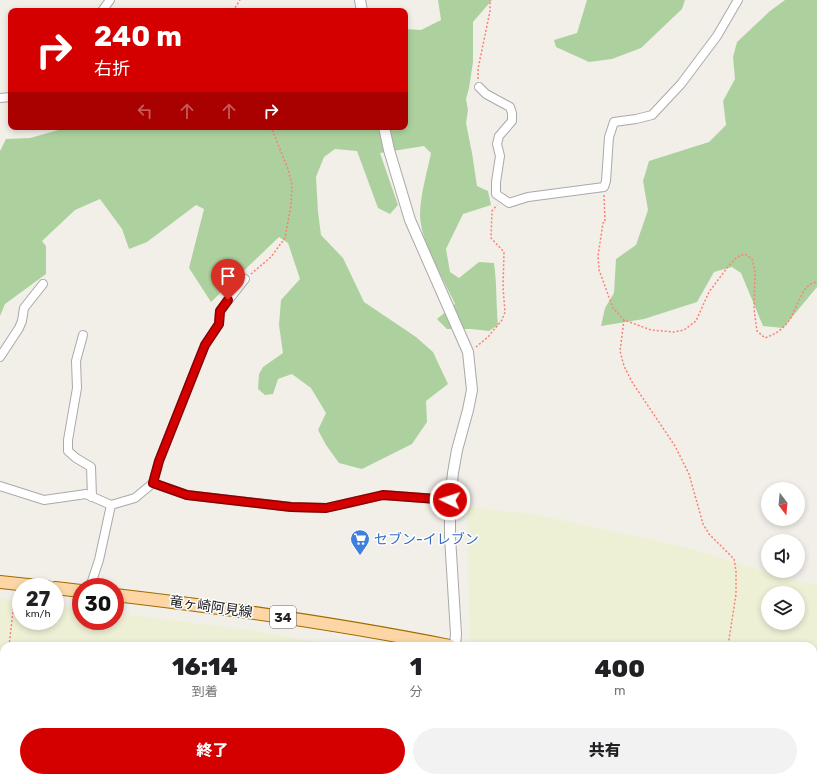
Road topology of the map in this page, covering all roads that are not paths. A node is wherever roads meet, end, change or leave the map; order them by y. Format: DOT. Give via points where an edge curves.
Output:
graph roads {
  1 [pos="738,0"];
  2 [pos="479,87"];
  3 [pos="385,130"];
  4 [pos="245,280"];
  5 [pos="43,284"];
  6 [pos="83,335"];
  7 [pos="0,357"];
  8 [pos="153,483"];
  9 [pos="0,486"];
  10 [pos="92,497"];
  11 [pos="450,500"];
  12 [pos="111,504"];
  13 [pos="93,578"];
  14 [pos="0,582"];
  15 [pos="12,584"];
  16 [pos="124,596"];
  17 [pos="427,642"];
  18 [pos="455,642"];
  1 -- 2 [label="street" via="717,36 681,84 652,115 614,122 609,137 604,187 528,197 509,203 496,194 500,156 497,144 499,136 512,121 512,113 510,107 486,94"];
  3 -- 11 [label="street" via="410,220 468,352 472,390 457,450"];
  4 -- 8 [label="street" via="220,311 219,324 203,351 159,461"];
  5 -- 7 [label="street" via="24,308 19,328"];
  6 -- 10 [label="street" via="76,361 77,388 68,451 90,467"];
  8 -- 11 [label="street" via="187,495 291,507 326,508 383,495"];
  8 -- 12 [label="street" via="135,498"];
  9 -- 10 [label="street" via="44,500 86,494"];
  10 -- 12 [label="street"];
  11 -- 18 [label="street"];
  12 -- 13 [label="street"];
  14 -- 15 [label="main road"];
  16 -- 17 [label="main road, 竜ヶ崎阿見線 / 34" via="221,608"];
}
